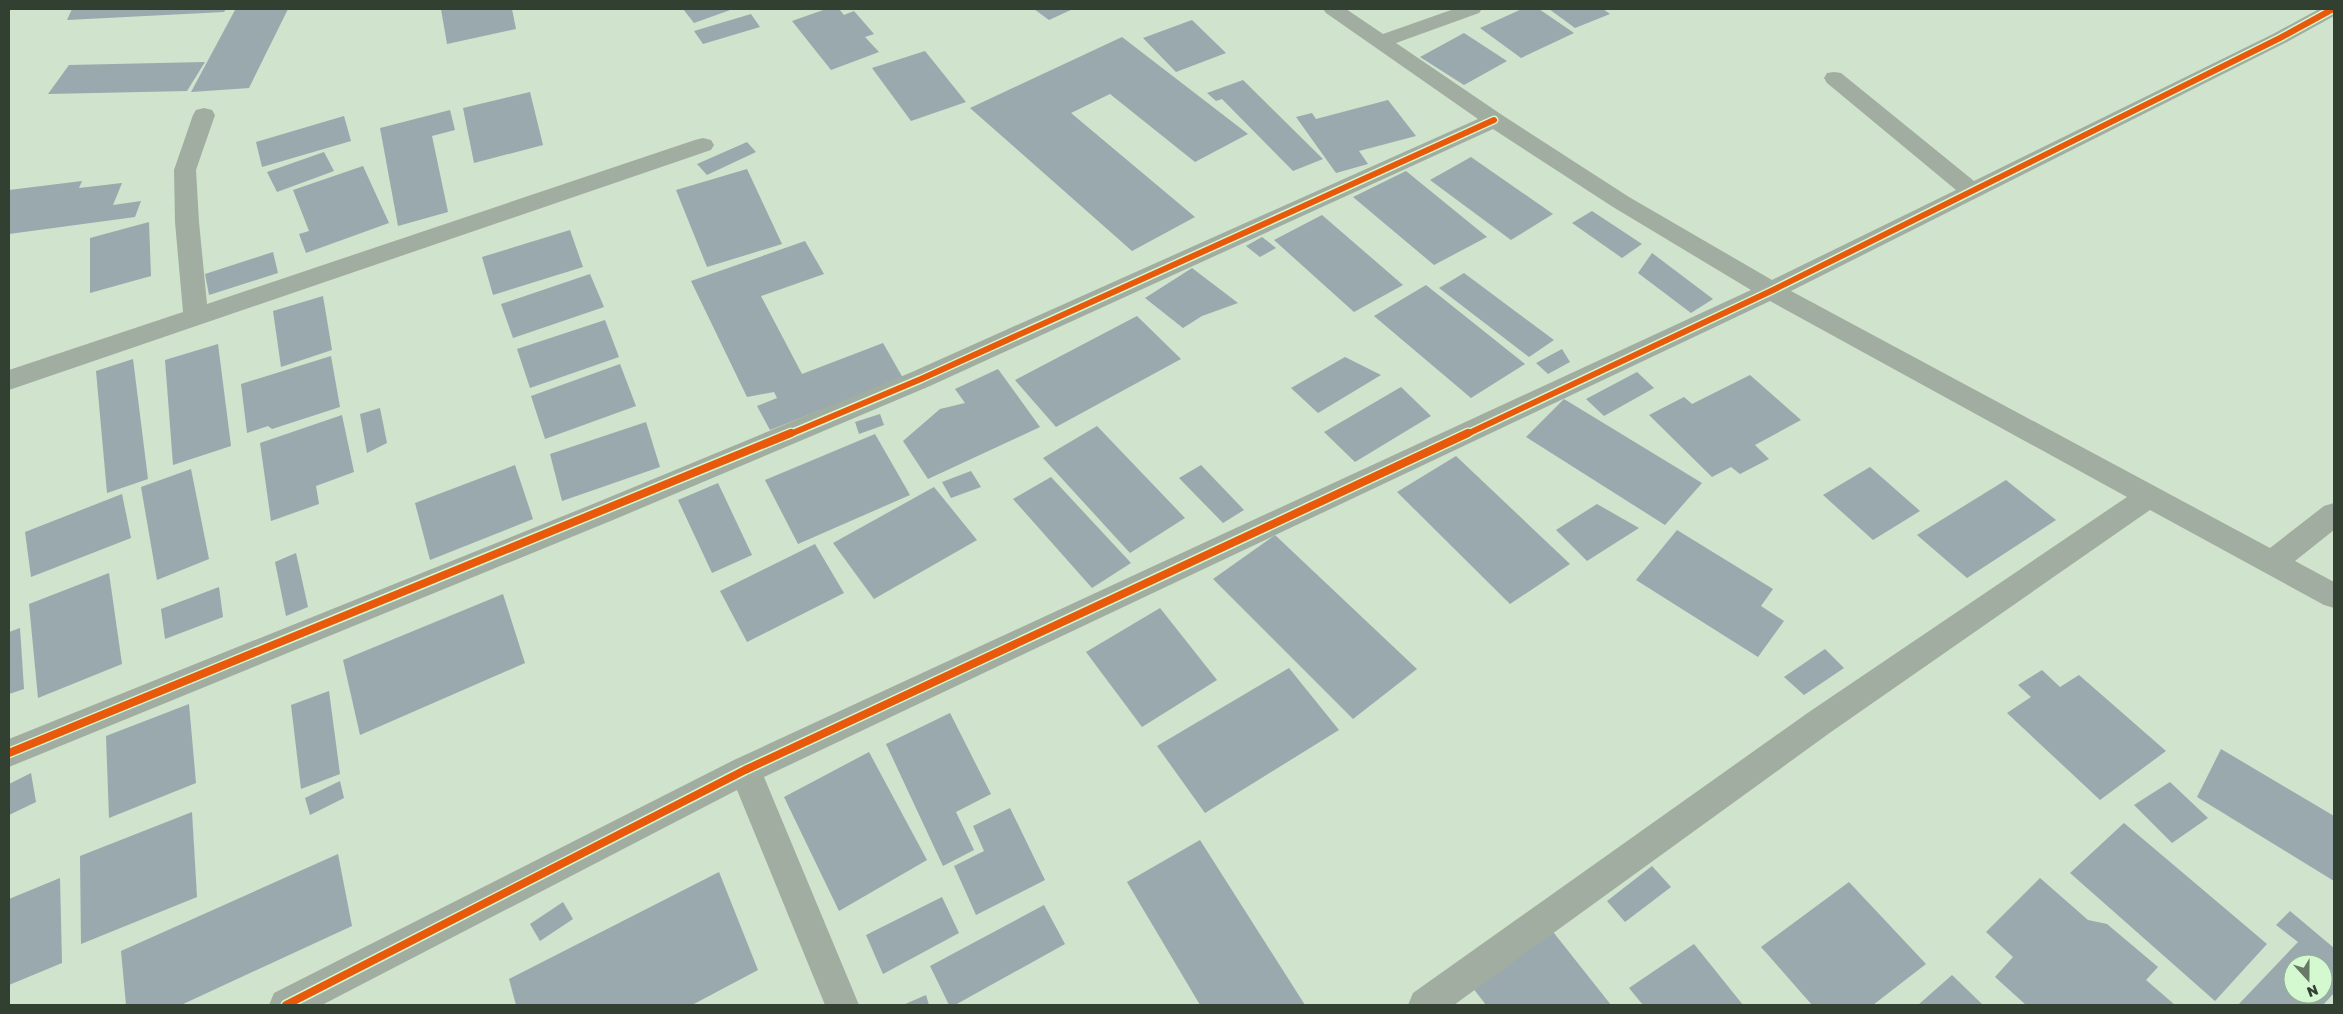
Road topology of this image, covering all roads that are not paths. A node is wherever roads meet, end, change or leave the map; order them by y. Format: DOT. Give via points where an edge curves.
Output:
graph roads {
  1 [pos="1334,9"];
  2 [pos="1472,9"];
  3 [pos="2333,9"];
  4 [pos="1382,41"];
  5 [pos="1834,78"];
  6 [pos="204,115"];
  7 [pos="1494,120"];
  8 [pos="703,145"];
  9 [pos="1972,191"];
  10 [pos="1771,291"];
  11 [pos="196,317"];
  12 [pos="9,380"];
  13 [pos="2150,496"];
  14 [pos="2334,514"];
  15 [pos="2273,562"];
  16 [pos="2334,596"];
  17 [pos="9,753"];
  18 [pos="746,770"];
  19 [pos="286,1005"];
  20 [pos="842,1005"];
  21 [pos="1425,1005"];
  1 -- 4 [label="street"];
  2 -- 4 [label="street"];
  3 -- 9 [label="street"];
  4 -- 7 [label="street"];
  5 -- 9 [label="street"];
  6 -- 11 [label="street" via="185,170"];
  7 -- 10 [label="street" via="1621,202"];
  7 -- 17 [label="street" via="912,383"];
  8 -- 11 [label="street"];
  9 -- 10 [label="street"];
  10 -- 13 [label="street"];
  10 -- 18 [label="street"];
  11 -- 12 [label="street"];
  13 -- 15 [label="street"];
  13 -- 21 [label="street" via="1820,722"];
  14 -- 15 [label="street"];
  15 -- 16 [label="street"];
  18 -- 19 [label="street"];
  18 -- 20 [label="street"];
}
